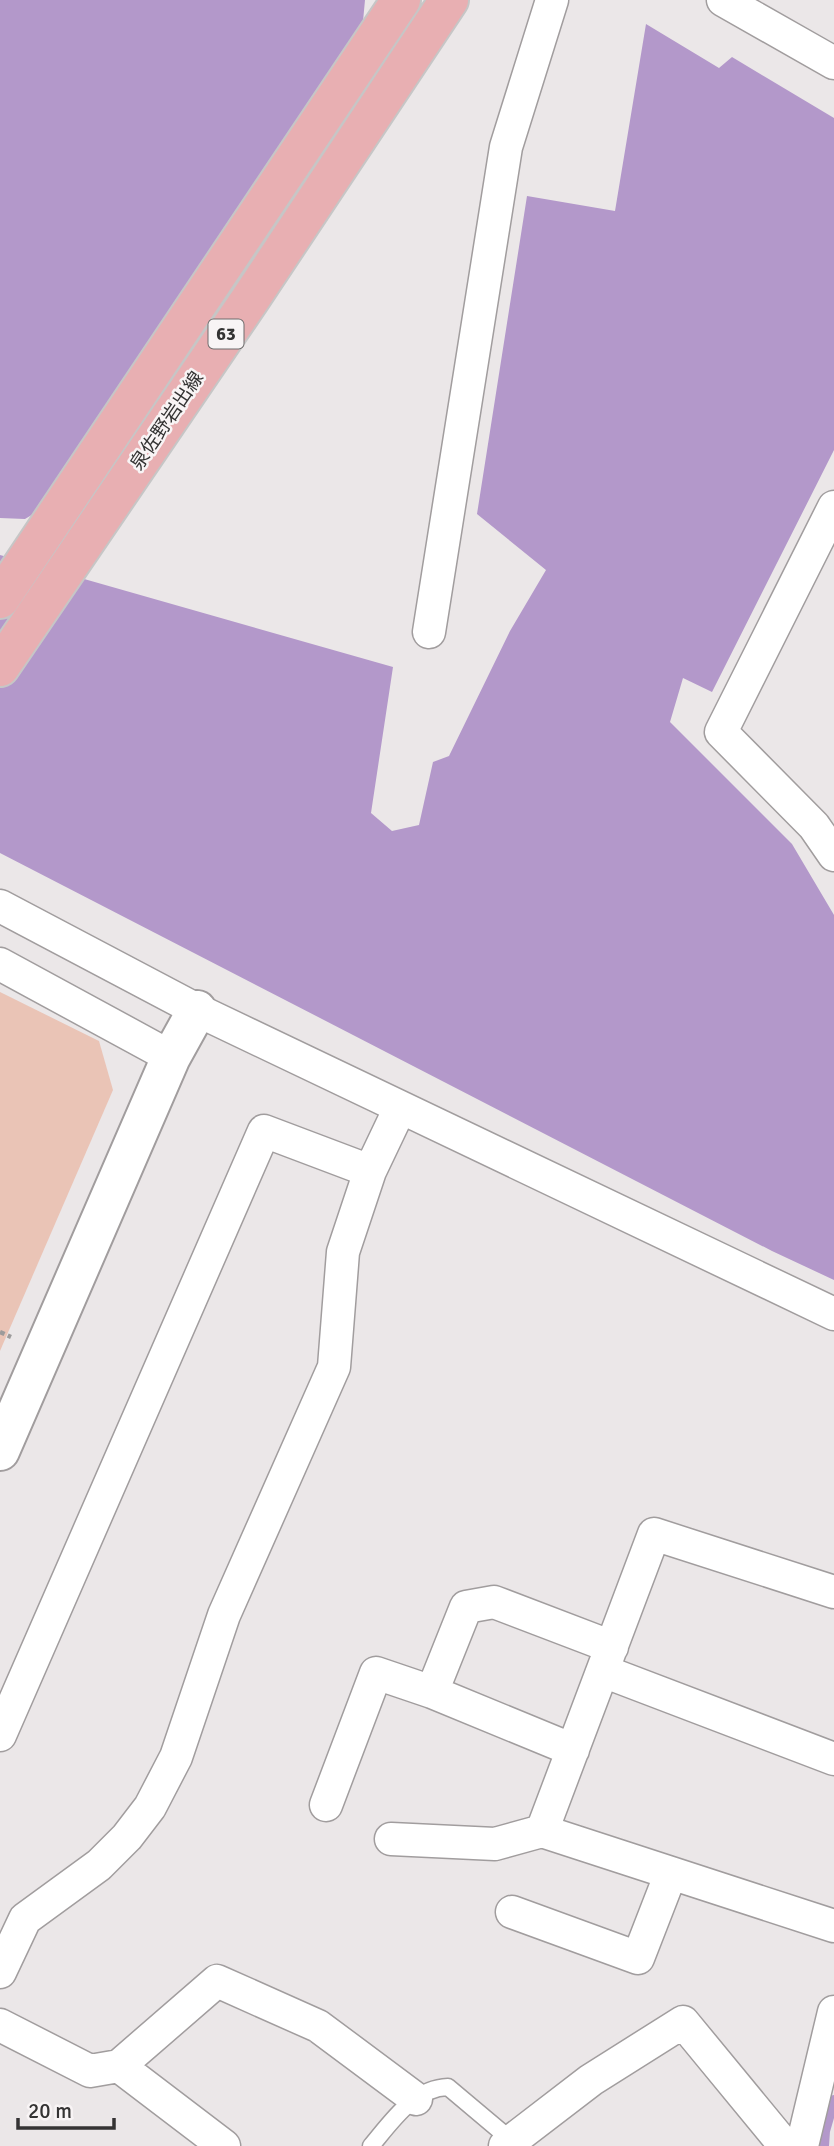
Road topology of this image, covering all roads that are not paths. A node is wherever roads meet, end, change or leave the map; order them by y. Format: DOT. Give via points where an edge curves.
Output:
graph roads {
  1 [pos="401,0"];
  2 [pos="449,0"];
  3 [pos="552,0"];
  4 [pos="723,0"];
  5 [pos="834,62"];
  6 [pos="834,507"];
  7 [pos="0,599"];
  8 [pos="429,632"];
  9 [pos="0,667"];
  10 [pos="834,855"];
  11 [pos="0,906"];
  12 [pos="0,964"];
  13 [pos="197,1010"];
  14 [pos="171,1058"];
  15 [pos="400,1108"];
  16 [pos="370,1171"];
  17 [pos="834,1314"];
  18 [pos="0,1451"];
  19 [pos="834,1592"];
  20 [pos="607,1659"];
  21 [pos="432,1692"];
  22 [pos="0,1735"];
  23 [pos="572,1750"];
  24 [pos="834,1759"];
  25 [pos="326,1805"];
  26 [pos="542,1832"];
  27 [pos="391,1839"];
  28 [pos="671,1873"];
  29 [pos="512,1912"];
  30 [pos="834,1926"];
  31 [pos="0,1972"];
  32 [pos="0,2025"];
  33 [pos="832,2027"];
  34 [pos="119,2066"];
  35 [pos="416,2099"];
  36 [pos="508,2143"];
  37 [pos="224,2146"];
  38 [pos="372,2146"];
  39 [pos="794,2146"];
  40 [pos="802,2146"];
  1 -- 7 [label="main road, 泉佐野岩出線 / 63"];
  2 -- 9 [label="main road, 泉佐野岩出線 / 63"];
  3 -- 8 [label="street" via="506,147"];
  4 -- 5 [label="street"];
  6 -- 10 [label="street" via="721,732 814,826"];
  11 -- 13 [label="street"];
  12 -- 14 [label="street"];
  13 -- 14 [label="street"];
  13 -- 15 [label="street"];
  14 -- 18 [label="street"];
  15 -- 16 [label="street"];
  15 -- 17 [label="street"];
  16 -- 22 [label="street" via="264,1131"];
  16 -- 31 [label="street" via="343,1252 334,1367 224,1615 176,1757 150,1807 127,1837 99,1865 25,1919"];
  19 -- 20 [label="street" via="654,1534"];
  20 -- 21 [label="street" via="494,1602 466,1607"];
  20 -- 23 [label="street"];
  20 -- 24 [label="street"];
  21 -- 23 [label="street"];
  21 -- 25 [label="street" via="376,1673"];
  23 -- 26 [label="street"];
  26 -- 27 [label="street" via="495,1844"];
  26 -- 28 [label="street"];
  28 -- 29 [label="street" via="638,1958"];
  28 -- 30 [label="street"];
  32 -- 34 [label="street" via="90,2071"];
  33 -- 40 [label="street"];
  34 -- 35 [label="street" via="217,1981 318,2026"];
  34 -- 37 [label="street"];
  35 -- 36 [label="lane" via="433,2087 448,2087"];
  35 -- 38 [label="lane"];
  36 -- 39 [label="street" via="591,2080 683,2022 781,2141"];
}
